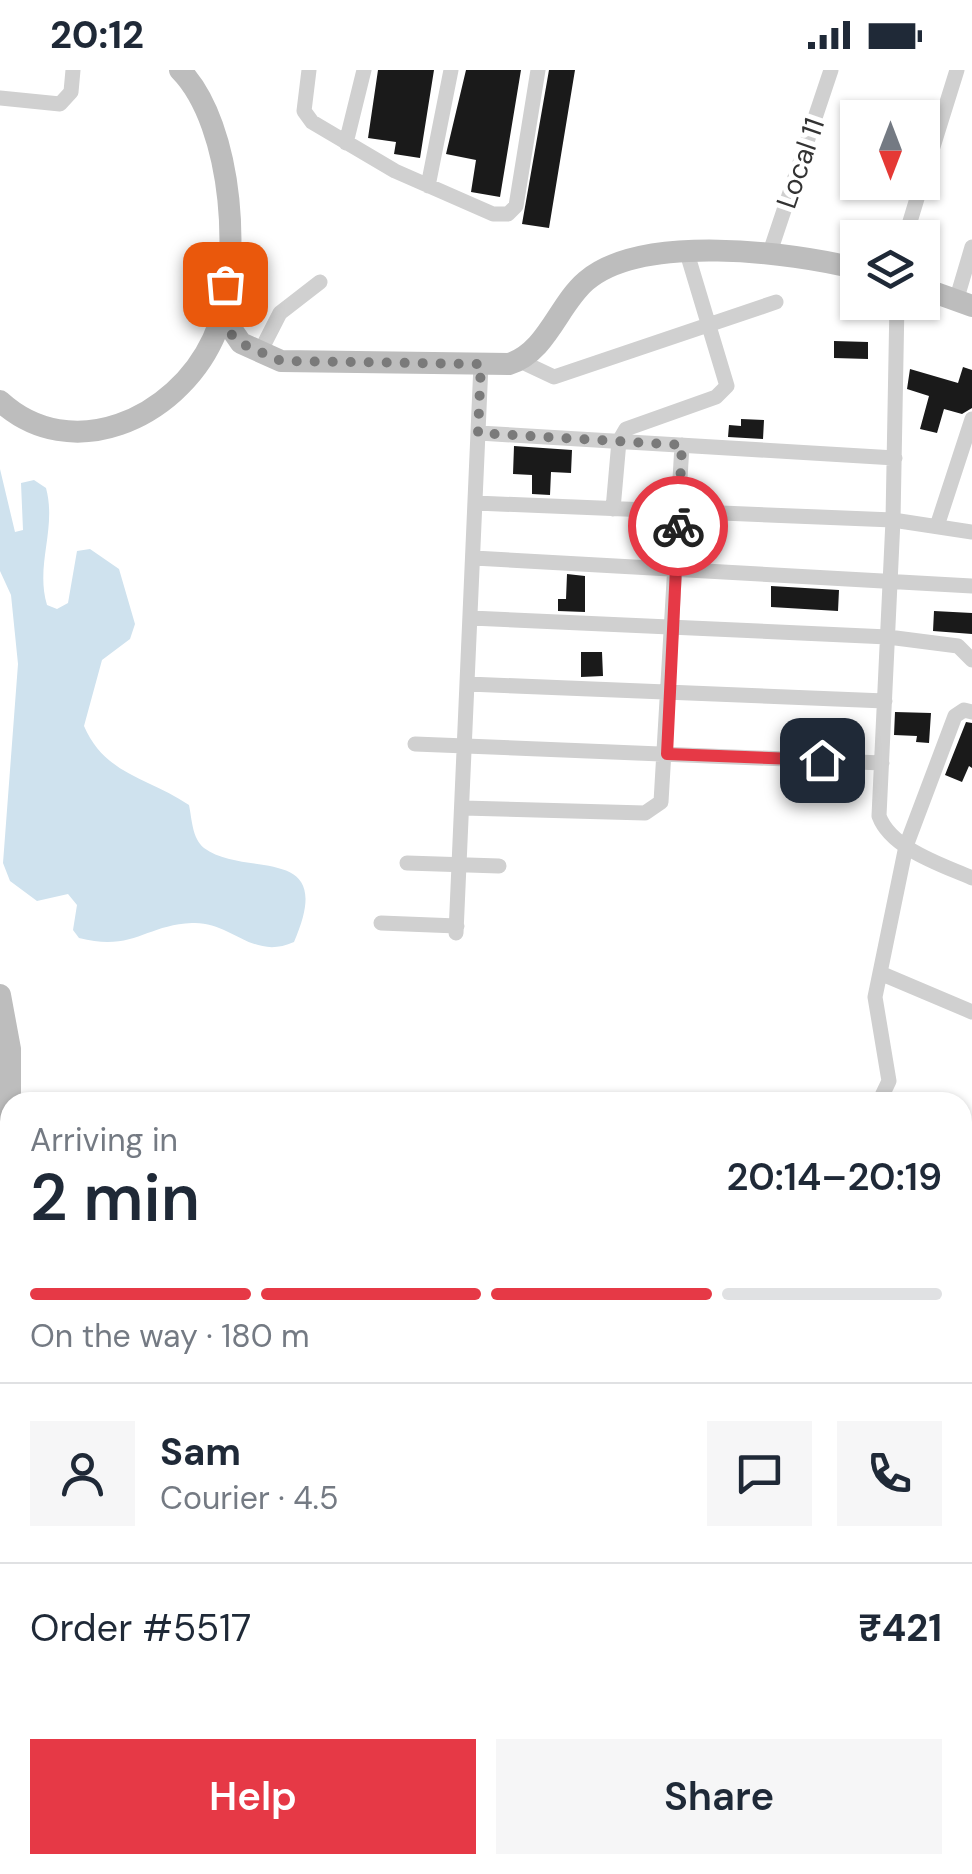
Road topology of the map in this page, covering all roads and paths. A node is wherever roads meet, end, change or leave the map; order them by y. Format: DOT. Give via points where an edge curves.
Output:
graph roads {
  1 [pos="73,70"];
  2 [pos="180,70"];
  3 [pos="364,70"];
  4 [pos="451,70"];
  5 [pos="538,70"];
  6 [pos="832,70"];
  7 [pos="957,70"];
  8 [pos="308,71"];
  9 [pos="0,98"];
  10 [pos="940,124"];
  11 [pos="346,142"];
  12 [pos="428,186"];
  13 [pos="972,247"];
  14 [pos="687,253"];
  15 [pos="769,256"];
  16 [pos="840,266"];
  17 [pos="320,282"];
  18 [pos="940,295"];
  19 [pos="776,302"];
  20 [pos="964,304"];
  21 [pos="221,314"];
  22 [pos="896,320"];
  23 [pos="708,324"];
  24 [pos="260,352"];
  25 [pos="520,360"];
  26 [pos="481,364"];
  27 [pos="0,401"];
  28 [pos="972,419"];
  29 [pos="478,433"];
  30 [pos="619,442"];
  31 [pos="682,445"];
  32 [pos="895,458"];
  33 [pos="476,503"];
  34 [pos="613,509"];
  35 [pos="679,512"];
  36 [pos="893,520"];
  37 [pos="937,526"];
  38 [pos="972,532"];
  39 [pos="474,558"];
  40 [pos="676,568"];
  41 [pos="890,580"];
  42 [pos="972,586"];
  43 [pos="471,618"];
  44 [pos="673,628"];
  45 [pos="888,637"];
  46 [pos="972,660"];
  47 [pos="468,684"];
  48 [pos="670,692"];
  49 [pos="884,701"];
  50 [pos="972,712"];
  51 [pos="415,744"];
  52 [pos="466,745"];
  53 [pos="667,754"];
  54 [pos="882,763"];
  55 [pos="463,808"];
  56 [pos="906,846"];
  57 [pos="407,863"];
  58 [pos="460,863"];
  59 [pos="499,866"];
  60 [pos="972,878"];
  61 [pos="381,923"];
  62 [pos="880,973"];
  63 [pos="0,995"];
  64 [pos="972,1012"];
  65 [pos="10,1092"];
  66 [pos="884,1092"];
  1 -- 9 [label="street" via="66,102"];
  2 -- 21 [label="main road" via="218,140 225,176 228,254"];
  3 -- 11 [label="street"];
  4 -- 12 [label="street"];
  5 -- 12 [label="street" via="516,206 494,214"];
  6 -- 15 [label="street, Local 11"];
  7 -- 10 [label="street"];
  8 -- 11 [label="street" via="306,117"];
  11 -- 12 [label="street"];
  13 -- 20 [label="street"];
  14 -- 15 [label="main road"];
  14 -- 23 [label="street"];
  14 -- 25 [label="main road" via="648,254 604,269 584,282"];
  15 -- 16 [label="main road"];
  17 -- 24 [label="street" via="280,313"];
  18 -- 20 [label="main road"];
  19 -- 23 [label="street"];
  21 -- 24 [label="main road" via="229,332"];
  21 -- 27 [label="main road" via="202,360 149,414 123,426 63,431 15,415"];
  22 -- 32 [label="street"];
  23 -- 25 [label="street" via="554,377"];
  23 -- 30 [label="street" via="727,386 716,397 626,429"];
  24 -- 26 [label="main road" via="281,361"];
  25 -- 26 [label="main road"];
  26 -- 29 [label="street"];
  28 -- 37 [label="street"];
  29 -- 30 [label="street"];
  29 -- 33 [label="street"];
  30 -- 31 [label="street"];
  30 -- 34 [label="street"];
  31 -- 32 [label="street"];
  31 -- 35 [label="street"];
  32 -- 36 [label="street"];
  33 -- 34 [label="street"];
  33 -- 39 [label="street"];
  34 -- 35 [label="street"];
  35 -- 36 [label="street"];
  35 -- 40 [label="street"];
  36 -- 37 [label="street"];
  36 -- 41 [label="street"];
  37 -- 38 [label="street"];
  39 -- 40 [label="street"];
  39 -- 43 [label="street"];
  40 -- 41 [label="street"];
  40 -- 44 [label="street"];
  41 -- 42 [label="street"];
  41 -- 45 [label="street"];
  43 -- 44 [label="street"];
  43 -- 47 [label="street"];
  44 -- 45 [label="street"];
  44 -- 48 [label="street"];
  45 -- 46 [label="street" via="958,646"];
  45 -- 49 [label="street"];
  47 -- 48 [label="street"];
  47 -- 52 [label="street"];
  48 -- 49 [label="street"];
  48 -- 53 [label="street"];
  49 -- 54 [label="street"];
  50 -- 56 [label="street" via="956,716"];
  51 -- 52 [label="street"];
  52 -- 53 [label="street"];
  52 -- 55 [label="street"];
  53 -- 54 [label="street"];
  53 -- 55 [label="street" via="664,794 645,813"];
  54 -- 56 [label="street" via="879,816"];
  55 -- 58 [label="street"];
  56 -- 60 [label="street"];
  56 -- 62 [label="street"];
  57 -- 58 [label="street"];
  58 -- 59 [label="street"];
  58 -- 61 [label="street" via="456,929"];
  62 -- 64 [label="street"];
  62 -- 66 [label="street" via="876,1015 889,1081"];
  63 -- 65 [label="main road"];
}
